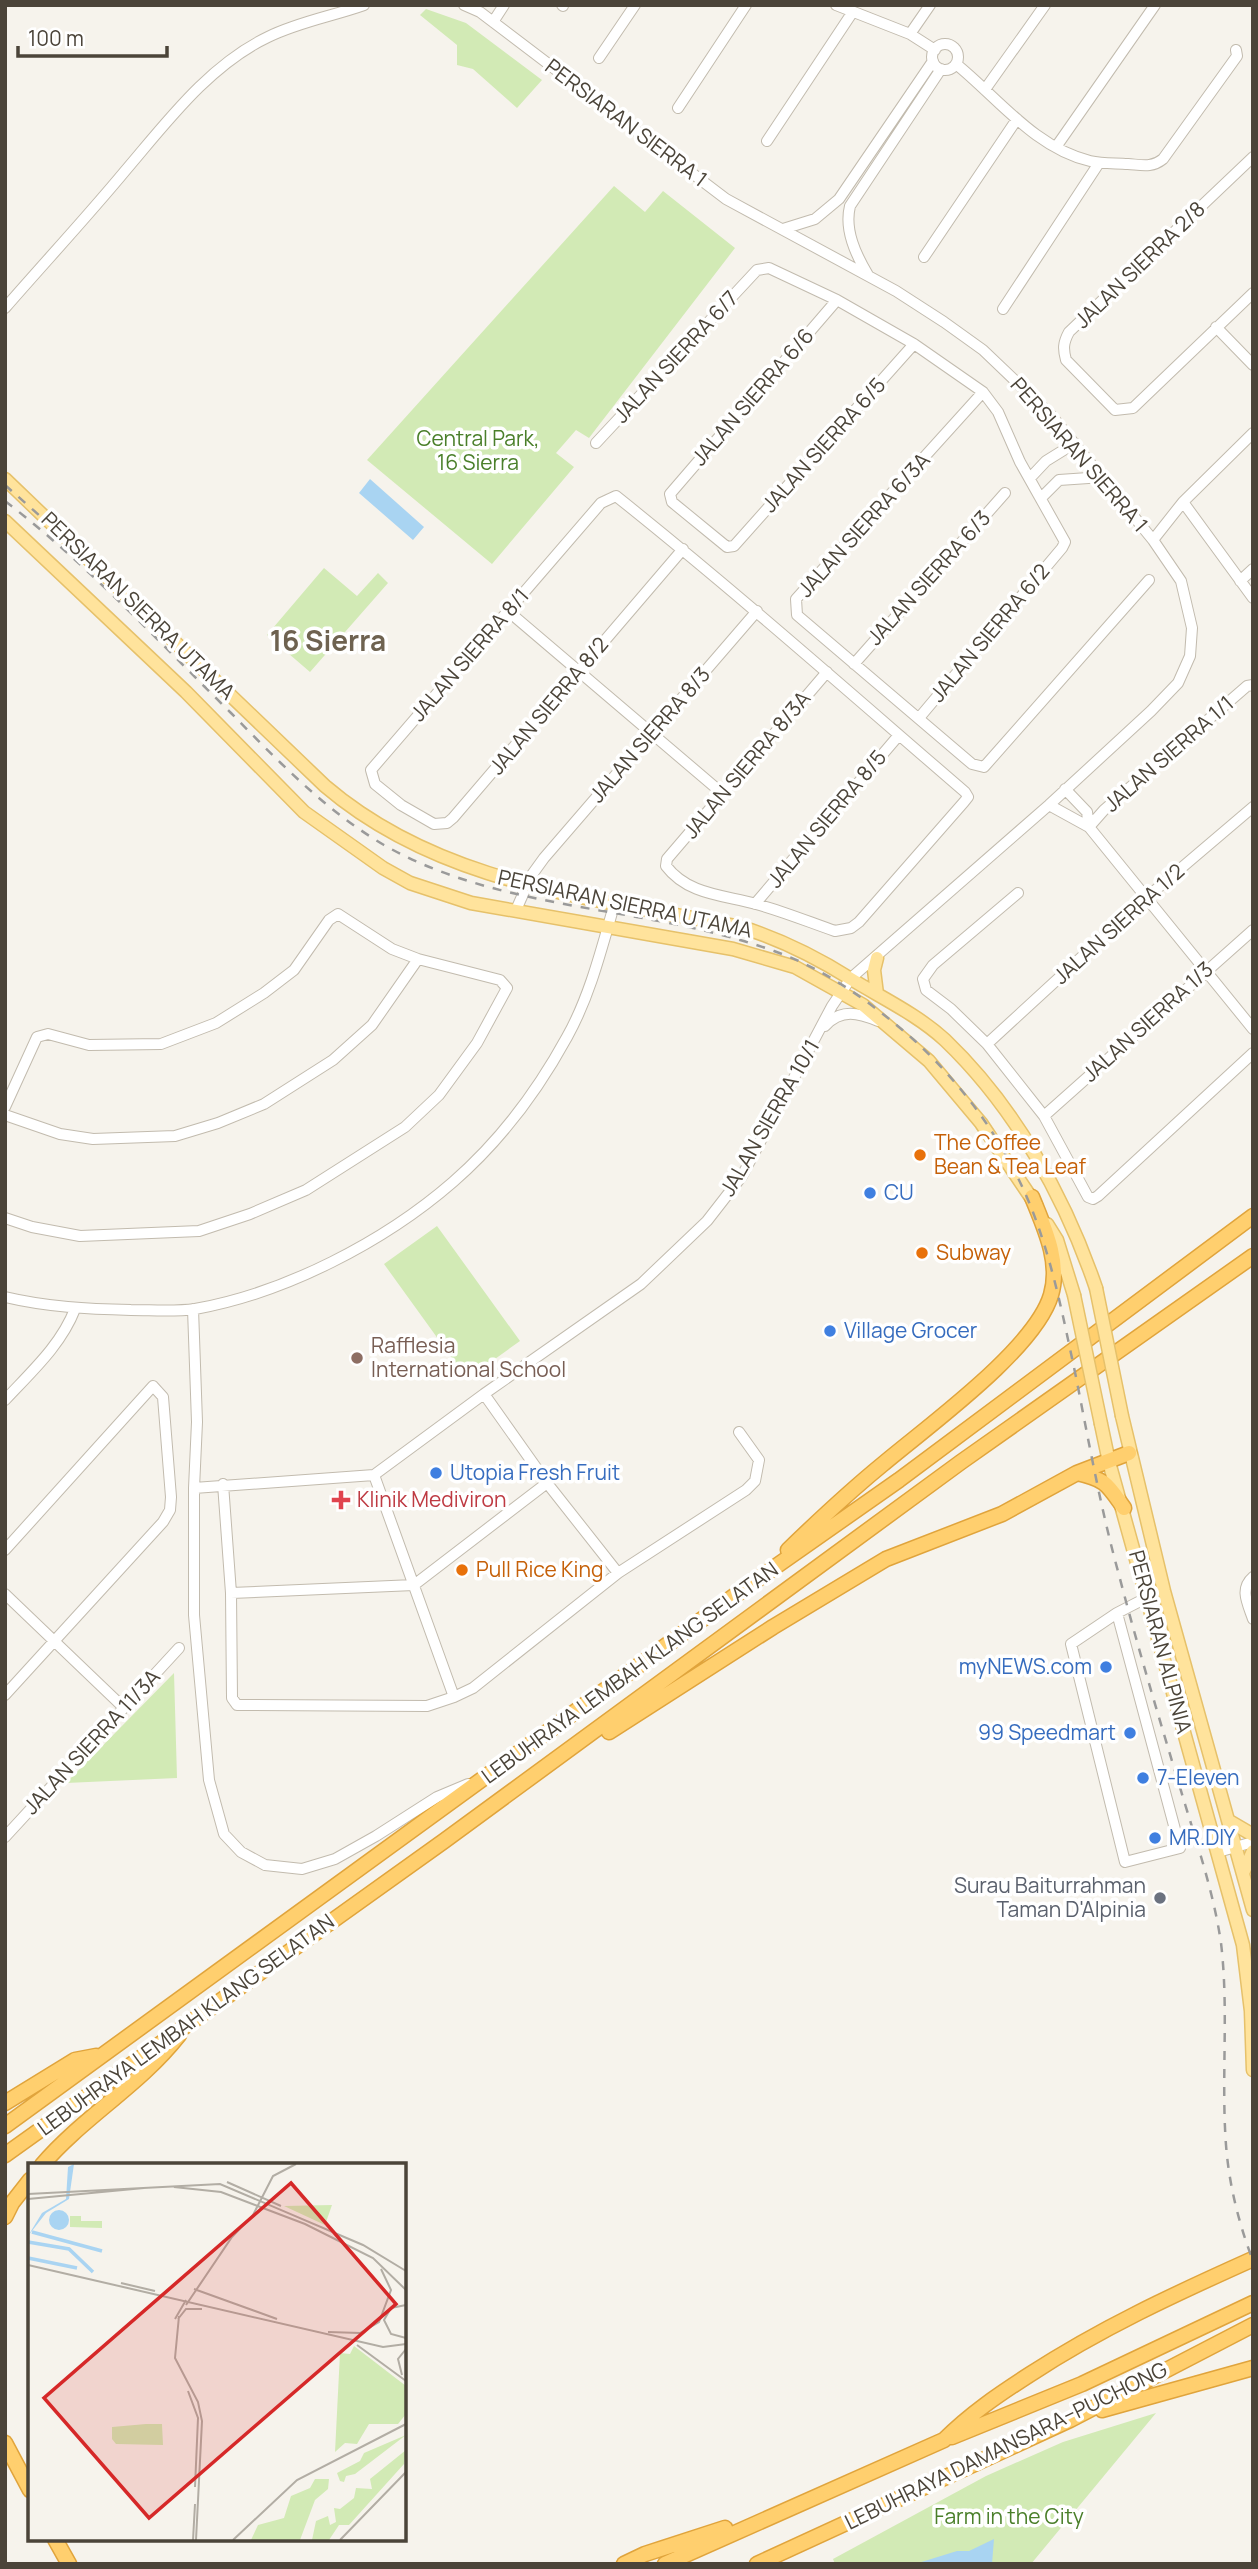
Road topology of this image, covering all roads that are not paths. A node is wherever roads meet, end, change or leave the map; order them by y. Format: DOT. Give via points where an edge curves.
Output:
graph roads {
  1 [pos="364,5"];
  2 [pos="464,5"];
  3 [pos="504,5"];
  4 [pos="635,5"];
  5 [pos="746,5"];
  6 [pos="836,5"];
  7 [pos="930,5"];
  8 [pos="1045,5"];
  9 [pos="1155,5"];
  10 [pos="852,13"];
  11 [pos="493,22"];
  12 [pos="910,34"];
  13 [pos="935,50"];
  14 [pos="1236,50"];
  15 [pos="599,58"];
  16 [pos="933,61"];
  17 [pos="956,64"];
  18 [pos="941,69"];
  19 [pos="986,88"];
  20 [pos="678,108"];
  21 [pos="901,108"];
  22 [pos="911,115"];
  23 [pos="1017,119"];
  24 [pos="767,141"];
  25 [pos="1056,147"];
  26 [pos="868,156"];
  27 [pos="1253,157"];
  28 [pos="879,162"];
  29 [pos="1099,163"];
  30 [pos="839,199"];
  31 [pos="850,206"];
  32 [pos="815,219"];
  33 [pos="783,229"];
  34 [pos="802,239"];
  35 [pos="852,240"];
  36 [pos="924,257"];
  37 [pos="840,260"];
  38 [pos="869,277"];
  39 [pos="1253,293"];
  40 [pos="837,300"];
  41 [pos="5,308"];
  42 [pos="1003,309"];
  43 [pos="1216,327"];
  44 [pos="914,344"];
  45 [pos="1253,365"];
  46 [pos="983,392"];
  47 [pos="1253,433"];
  48 [pos="596,443"];
  49 [pos="1075,443"];
  50 [pos="1103,477"];
  51 [pos="1030,478"];
  52 [pos="5,479"];
  53 [pos="1005,493"];
  54 [pos="1041,498"];
  55 [pos="1183,502"];
  56 [pos="5,521"];
  57 [pos="1153,540"];
  58 [pos="734,547"];
  59 [pos="683,549"];
  60 [pos="1253,569"];
  61 [pos="1149,580"];
  62 [pos="1240,581"];
  63 [pos="1253,598"];
  64 [pos="508,611"];
  65 [pos="757,611"];
  66 [pos="854,664"];
  67 [pos="578,670"];
  68 [pos="827,672"];
  69 [pos="1253,685"];
  70 [pos="919,719"];
  71 [pos="652,733"];
  72 [pos="899,734"];
  73 [pos="1065,789"];
  74 [pos="723,794"];
  75 [pos="401,805"];
  76 [pos="1049,805"];
  77 [pos="1253,807"];
  78 [pos="1089,827"];
  79 [pos="527,886"];
  80 [pos="1018,893"];
  81 [pos="1146,898"];
  82 [pos="615,902"];
  83 [pos="755,904"];
  84 [pos="516,910"];
  85 [pos="608,926"];
  86 [pos="1253,930"];
  87 [pos="418,958"];
  88 [pos="877,958"];
  89 [pos="1205,971"];
  90 [pos="851,978"];
  91 [pos="842,992"];
  92 [pos="877,993"];
  93 [pos="888,1024"];
  94 [pos="1253,1029"];
  95 [pos="818,1034"];
  96 [pos="987,1044"];
  97 [pos="1253,1053"];
  98 [pos="5,1107"];
  99 [pos="5,1115"];
  100 [pos="1044,1116"];
  101 [pos="1032,1197"];
  102 [pos="1253,1216"];
  103 [pos="5,1218"];
  104 [pos="1253,1256"];
  105 [pos="5,1297"];
  106 [pos="75,1309"];
  107 [pos="193,1309"];
  108 [pos="484,1394"];
  109 [pos="5,1399"];
  110 [pos="1122,1416"];
  111 [pos="1101,1424"];
  112 [pos="739,1432"];
  113 [pos="1129,1453"];
  114 [pos="1109,1462"];
  115 [pos="1077,1473"];
  116 [pos="374,1475"];
  117 [pos="547,1483"];
  118 [pos="223,1484"];
  119 [pos="194,1488"];
  120 [pos="1124,1508"];
  121 [pos="5,1550"];
  122 [pos="618,1573"];
  123 [pos="1253,1577"];
  124 [pos="414,1585"];
  125 [pos="748,1586"];
  126 [pos="231,1593"];
  127 [pos="5,1594"];
  128 [pos="1148,1597"];
  129 [pos="1117,1613"];
  130 [pos="1253,1619"];
  131 [pos="55,1641"];
  132 [pos="179,1648"];
  133 [pos="5,1695"];
  134 [pos="454,1697"];
  135 [pos="123,1707"];
  136 [pos="491,1774"];
  137 [pos="1229,1821"];
  138 [pos="1253,1835"];
  139 [pos="5,1837"];
  140 [pos="444,1841"];
  141 [pos="1253,1842"];
  142 [pos="1235,1847"];
  143 [pos="1253,1851"];
  144 [pos="1218,1852"];
  145 [pos="1243,1873"];
  146 [pos="1253,1910"];
  147 [pos="1252,2011"];
  148 [pos="188,2022"];
  149 [pos="101,2056"];
  150 [pos="1253,2070"];
  151 [pos="5,2104"];
  152 [pos="5,2126"];
  153 [pos="5,2155"];
  154 [pos="44,2163"];
  155 [pos="28,2183"];
  156 [pos="5,2217"];
  157 [pos="1252,2259"];
  158 [pos="1253,2303"];
  159 [pos="1253,2325"];
  160 [pos="1253,2368"];
  161 [pos="1070,2420"];
  162 [pos="944,2440"];
  163 [pos="5,2442"];
  164 [pos="28,2486"];
  165 [pos="796,2505"];
  166 [pos="56,2541"];
  167 [pos="69,2564"];
  168 [pos="624,2564"];
  169 [pos="665,2564"];
  170 [pos="757,2564"];
  1 -- 41 [label="street" via="267,37 214,75 174,111"];
  2 -- 11 [label="street, PERSIARAN SIERRA 1"];
  3 -- 11 [label="street"];
  4 -- 15 [label="street"];
  5 -- 20 [label="street"];
  6 -- 10 [label="street"];
  7 -- 12 [label="street"];
  8 -- 19 [label="street"];
  9 -- 25 [label="street"];
  10 -- 12 [label="street"];
  10 -- 24 [label="street"];
  11 -- 33 [label="street, PERSIARAN SIERRA 1" via="726,199"];
  12 -- 13 [label="street"];
  13 -- 16 [label="street"];
  13 -- 17 [label="street" via="951,45 957,51"];
  14 -- 29 [label="street" via="1237,55 1163,159 1144,166"];
  16 -- 18 [label="street"];
  16 -- 21 [label="street"];
  17 -- 18 [label="street"];
  17 -- 19 [label="street"];
  18 -- 22 [label="street"];
  19 -- 23 [label="street"];
  21 -- 22 [label="street"];
  21 -- 26 [label="street"];
  22 -- 28 [label="street"];
  23 -- 25 [label="street"];
  23 -- 36 [label="street"];
  25 -- 29 [label="street"];
  26 -- 28 [label="street"];
  26 -- 30 [label="street"];
  27 -- 43 [label="street, JALAN SIERRA 2/8" via="1079,323 1064,341 1063,350 1066,360 1115,410 1133,408"];
  28 -- 31 [label="street"];
  29 -- 42 [label="street"];
  30 -- 31 [label="street"];
  30 -- 32 [label="street"];
  31 -- 35 [label="street" via="847,216"];
  32 -- 33 [label="street"];
  32 -- 34 [label="street"];
  33 -- 34 [label="street, PERSIARAN SIERRA 1"];
  34 -- 37 [label="street, PERSIARAN SIERRA 1"];
  35 -- 37 [label="street"];
  35 -- 38 [label="street"];
  37 -- 38 [label="street, PERSIARAN SIERRA 1"];
  38 -- 49 [label="street, PERSIARAN SIERRA 1" via="984,350"];
  39 -- 43 [label="street"];
  40 -- 44 [label="street"];
  40 -- 48 [label="street, JALAN SIERRA 6/7" via="769,268 757,270"];
  40 -- 58 [label="street, JALAN SIERRA 6/6" via="670,494 672,502 727,547"];
  43 -- 45 [label="street"];
  44 -- 46 [label="street"];
  44 -- 58 [label="street, JALAN SIERRA 6/5"];
  46 -- 51 [label="street" via="998,412"];
  46 -- 66 [label="street, JALAN SIERRA 6/3A" via="796,599 797,615"];
  47 -- 55 [label="street"];
  49 -- 50 [label="street, PERSIARAN SIERRA 1"];
  49 -- 51 [label="street" via="1046,461"];
  50 -- 54 [label="street" via="1059,481"];
  50 -- 57 [label="street, PERSIARAN SIERRA 1"];
  51 -- 54 [label="street"];
  52 -- 79 [label="main road, PERSIARAN SIERRA UTAMA" via="345,804 439,857"];
  53 -- 66 [label="street, JALAN SIERRA 6/3"];
  54 -- 70 [label="street, JALAN SIERRA 6/2" via="1063,535 1062,548"];
  55 -- 57 [label="street"];
  55 -- 62 [label="street"];
  56 -- 84 [label="main road, PERSIARAN SIERRA UTAMA" via="186,692 304,812 410,883 471,903"];
  57 -- 73 [label="street, PERSIARAN SIERRA 1" via="1181,581 1192,628 1190,656 1178,683"];
  59 -- 64 [label="street, JALAN SIERRA 8/1" via="616,496 601,503"];
  59 -- 65 [label="street"];
  59 -- 67 [label="street, JALAN SIERRA 8/2"];
  60 -- 62 [label="street"];
  61 -- 70 [label="street, JALAN SIERRA 6/3A" via="984,767 972,764"];
  62 -- 63 [label="street"];
  64 -- 67 [label="street"];
  64 -- 75 [label="street, JALAN SIERRA 8/1" via="371,770 375,784"];
  65 -- 68 [label="street"];
  65 -- 71 [label="street, JALAN SIERRA 8/3"];
  66 -- 70 [label="street, JALAN SIERRA 6/3A"];
  67 -- 71 [label="street"];
  67 -- 75 [label="street, JALAN SIERRA 8/2" via="447,823 434,824"];
  68 -- 72 [label="street"];
  68 -- 74 [label="street, JALAN SIERRA 8/3A"];
  69 -- 78 [label="street, JALAN SIERRA 1/1"];
  71 -- 74 [label="street"];
  71 -- 79 [label="street, JALAN SIERRA 8/3" via="544,858"];
  72 -- 83 [label="street, JALAN SIERRA 8/5"];
  72 -- 83 [label="street" via="965,792 964,802 851,928 835,931"];
  73 -- 76 [label="street, PERSIARAN SIERRA 1"];
  73 -- 78 [label="street" via="1087,812"];
  74 -- 83 [label="street, JALAN SIERRA 8/3A" via="667,859 666,866 684,883 707,894"];
  76 -- 78 [label="street"];
  76 -- 88 [label="street, PERSIARAN SIERRA 1"];
  77 -- 81 [label="street, JALAN SIERRA 1/2"];
  78 -- 81 [label="street"];
  79 -- 82 [label="main road, PERSIARAN SIERRA UTAMA"];
  79 -- 84 [label="street, JALAN SIERRA 8/3"];
  80 -- 96 [label="street" via="933,965 923,979 926,990"];
  81 -- 89 [label="street"];
  81 -- 96 [label="street, JALAN SIERRA 1/2"];
  82 -- 85 [label="street"];
  82 -- 90 [label="main road, PERSIARAN SIERRA UTAMA" via="773,937"];
  84 -- 85 [label="main road, PERSIARAN SIERRA UTAMA"];
  85 -- 91 [label="main road, PERSIARAN SIERRA UTAMA" via="769,958"];
  85 -- 107 [label="street" via="586,997 568,1036 527,1100 453,1182 375,1237 303,1276"];
  86 -- 89 [label="street, JALAN SIERRA 1/3"];
  87 -- 98 [label="street" via="392,949 343,915 333,915 294,970 216,1023 161,1044 89,1045 48,1034 37,1037"];
  87 -- 99 [label="street" via="372,1025 333,1060 264,1104 218,1124 175,1136 93,1139 60,1134"];
  87 -- 103 [label="street" via="500,980 506,993 439,1095 405,1126 306,1190 199,1231 80,1236"];
  88 -- 90 [label="street, PERSIARAN SIERRA 1"];
  88 -- 92 [label="main road"];
  89 -- 94 [label="street"];
  89 -- 100 [label="street, JALAN SIERRA 1/3"];
  90 -- 91 [label="street, PERSIARAN SIERRA 1"];
  90 -- 92 [label="main road, PERSIARAN SIERRA UTAMA"];
  91 -- 93 [label="main road, PERSIARAN SIERRA UTAMA"];
  91 -- 95 [label="street, JALAN SIERRA 10/1"];
  92 -- 110 [label="main road, PERSIARAN SIERRA UTAMA, bridge" via="944,1040 996,1099 1065,1207 1096,1288"];
  93 -- 95 [label="street" via="851,1013 836,1016"];
  93 -- 101 [label="main road, PERSIARAN SIERRA UTAMA" via="945,1078"];
  95 -- 108 [label="street, JALAN SIERRA 10/1" via="742,1175 707,1221 641,1284"];
  96 -- 100 [label="street"];
  97 -- 100 [label="street" via="1093,1199"];
  101 -- 111 [label="main road, PERSIARAN SIERRA UTAMA, bridge" via="1057,1240 1074,1295"];
  101 -- 125 [label="highway" via="1050,1242 1053,1268 1052,1294 1040,1319 1011,1354"];
  102 -- 125 [label="highway, LEBUHRAYA LEMBAH KLANG SELATAN" via="899,1480"];
  104 -- 140 [label="highway, LEBUHRAYA LEMBAH KLANG SELATAN" via="961,1462"];
  105 -- 106 [label="street"];
  106 -- 107 [label="street"];
  106 -- 109 [label="street" via="57,1344"];
  107 -- 119 [label="street"];
  108 -- 116 [label="street, JALAN SIERRA 10/1"];
  108 -- 117 [label="street"];
  110 -- 113 [label="main road, PERSIARAN ALPINIA"];
  111 -- 114 [label="main road, PERSIARAN ALPINIA"];
  112 -- 122 [label="street" via="759,1460 755,1482"];
  113 -- 114 [label="highway"];
  113 -- 137 [label="main road, PERSIARAN ALPINIA"];
  114 -- 115 [label="highway"];
  114 -- 120 [label="main road, PERSIARAN ALPINIA"];
  115 -- 120 [label="highway" via="1100,1478"];
  115 -- 140 [label="highway" via="1002,1514 886,1559 837,1587 656,1699"];
  116 -- 118 [label="street"];
  116 -- 124 [label="street"];
  117 -- 122 [label="street"];
  117 -- 124 [label="street"];
  118 -- 119 [label="street"];
  118 -- 126 [label="street"];
  119 -- 136 [label="street" via="194,1615 209,1780 224,1834 241,1852 265,1865 302,1869 335,1859 437,1797"];
  120 -- 128 [label="main road, PERSIARAN ALPINIA"];
  121 -- 131 [label="street" via="153,1386 163,1396 170,1510"];
  122 -- 134 [label="street" via="472,1688"];
  123 -- 130 [label="street" via="1244,1590"];
  124 -- 126 [label="street"];
  124 -- 134 [label="street"];
  125 -- 136 [label="highway, LEBUHRAYA LEMBAH KLANG SELATAN"];
  126 -- 134 [label="street" via="232,1698 237,1705 427,1706"];
  127 -- 131 [label="street"];
  128 -- 129 [label="street"];
  128 -- 144 [label="main road, PERSIARAN ALPINIA"];
  129 -- 129 [label="street" via="1180,1847 1125,1862 1071,1644"];
  131 -- 133 [label="street"];
  131 -- 135 [label="street"];
  132 -- 135 [label="street, JALAN SIERRA 11/3A"];
  135 -- 139 [label="street, JALAN SIERRA 11/3A"];
  136 -- 149 [label="highway, LEBUHRAYA LEMBAH KLANG SELATAN"];
  137 -- 138 [label="main road"];
  137 -- 142 [label="main road, PERSIARAN ALPINIA"];
  140 -- 148 [label="highway, LEBUHRAYA LEMBAH KLANG SELATAN"];
  141 -- 142 [label="street"];
  142 -- 144 [label="street"];
  142 -- 145 [label="main road, PERSIARAN ALPINIA"];
  143 -- 145 [label="main road"];
  144 -- 147 [label="main road, PERSIARAN ALPINIA" via="1243,1945"];
  145 -- 146 [label="main road, PERSIARAN ALPINIA"];
  147 -- 150 [label="main road, PERSIARAN ALPINIA"];
  148 -- 153 [label="highway, LEBUHRAYA LEMBAH KLANG SELATAN"];
  148 -- 154 [label="highway" via="162,2056"];
  149 -- 151 [label="highway" via="75,2060"];
  149 -- 152 [label="highway, LEBUHRAYA LEMBAH KLANG SELATAN"];
  155 -- 156 [label="highway"];
  157 -- 162 [label="highway" via="1130,2315 1063,2353 966,2418"];
  158 -- 162 [label="highway, LEBUHRAYA DAMANSARA–PUCHONG" via="1083,2384"];
  159 -- 161 [label="highway, LEBUHRAYA DAMANSARA–PUCHONG"];
  160 -- 161 [label="highway"];
  161 -- 170 [label="highway, LEBUHRAYA DAMANSARA–PUCHONG"];
  162 -- 165 [label="highway, LEBUHRAYA DAMANSARA–PUCHONG"];
  163 -- 164 [label="highway"];
  165 -- 168 [label="highway"];
  165 -- 169 [label="highway"];
  166 -- 167 [label="highway"];
}
